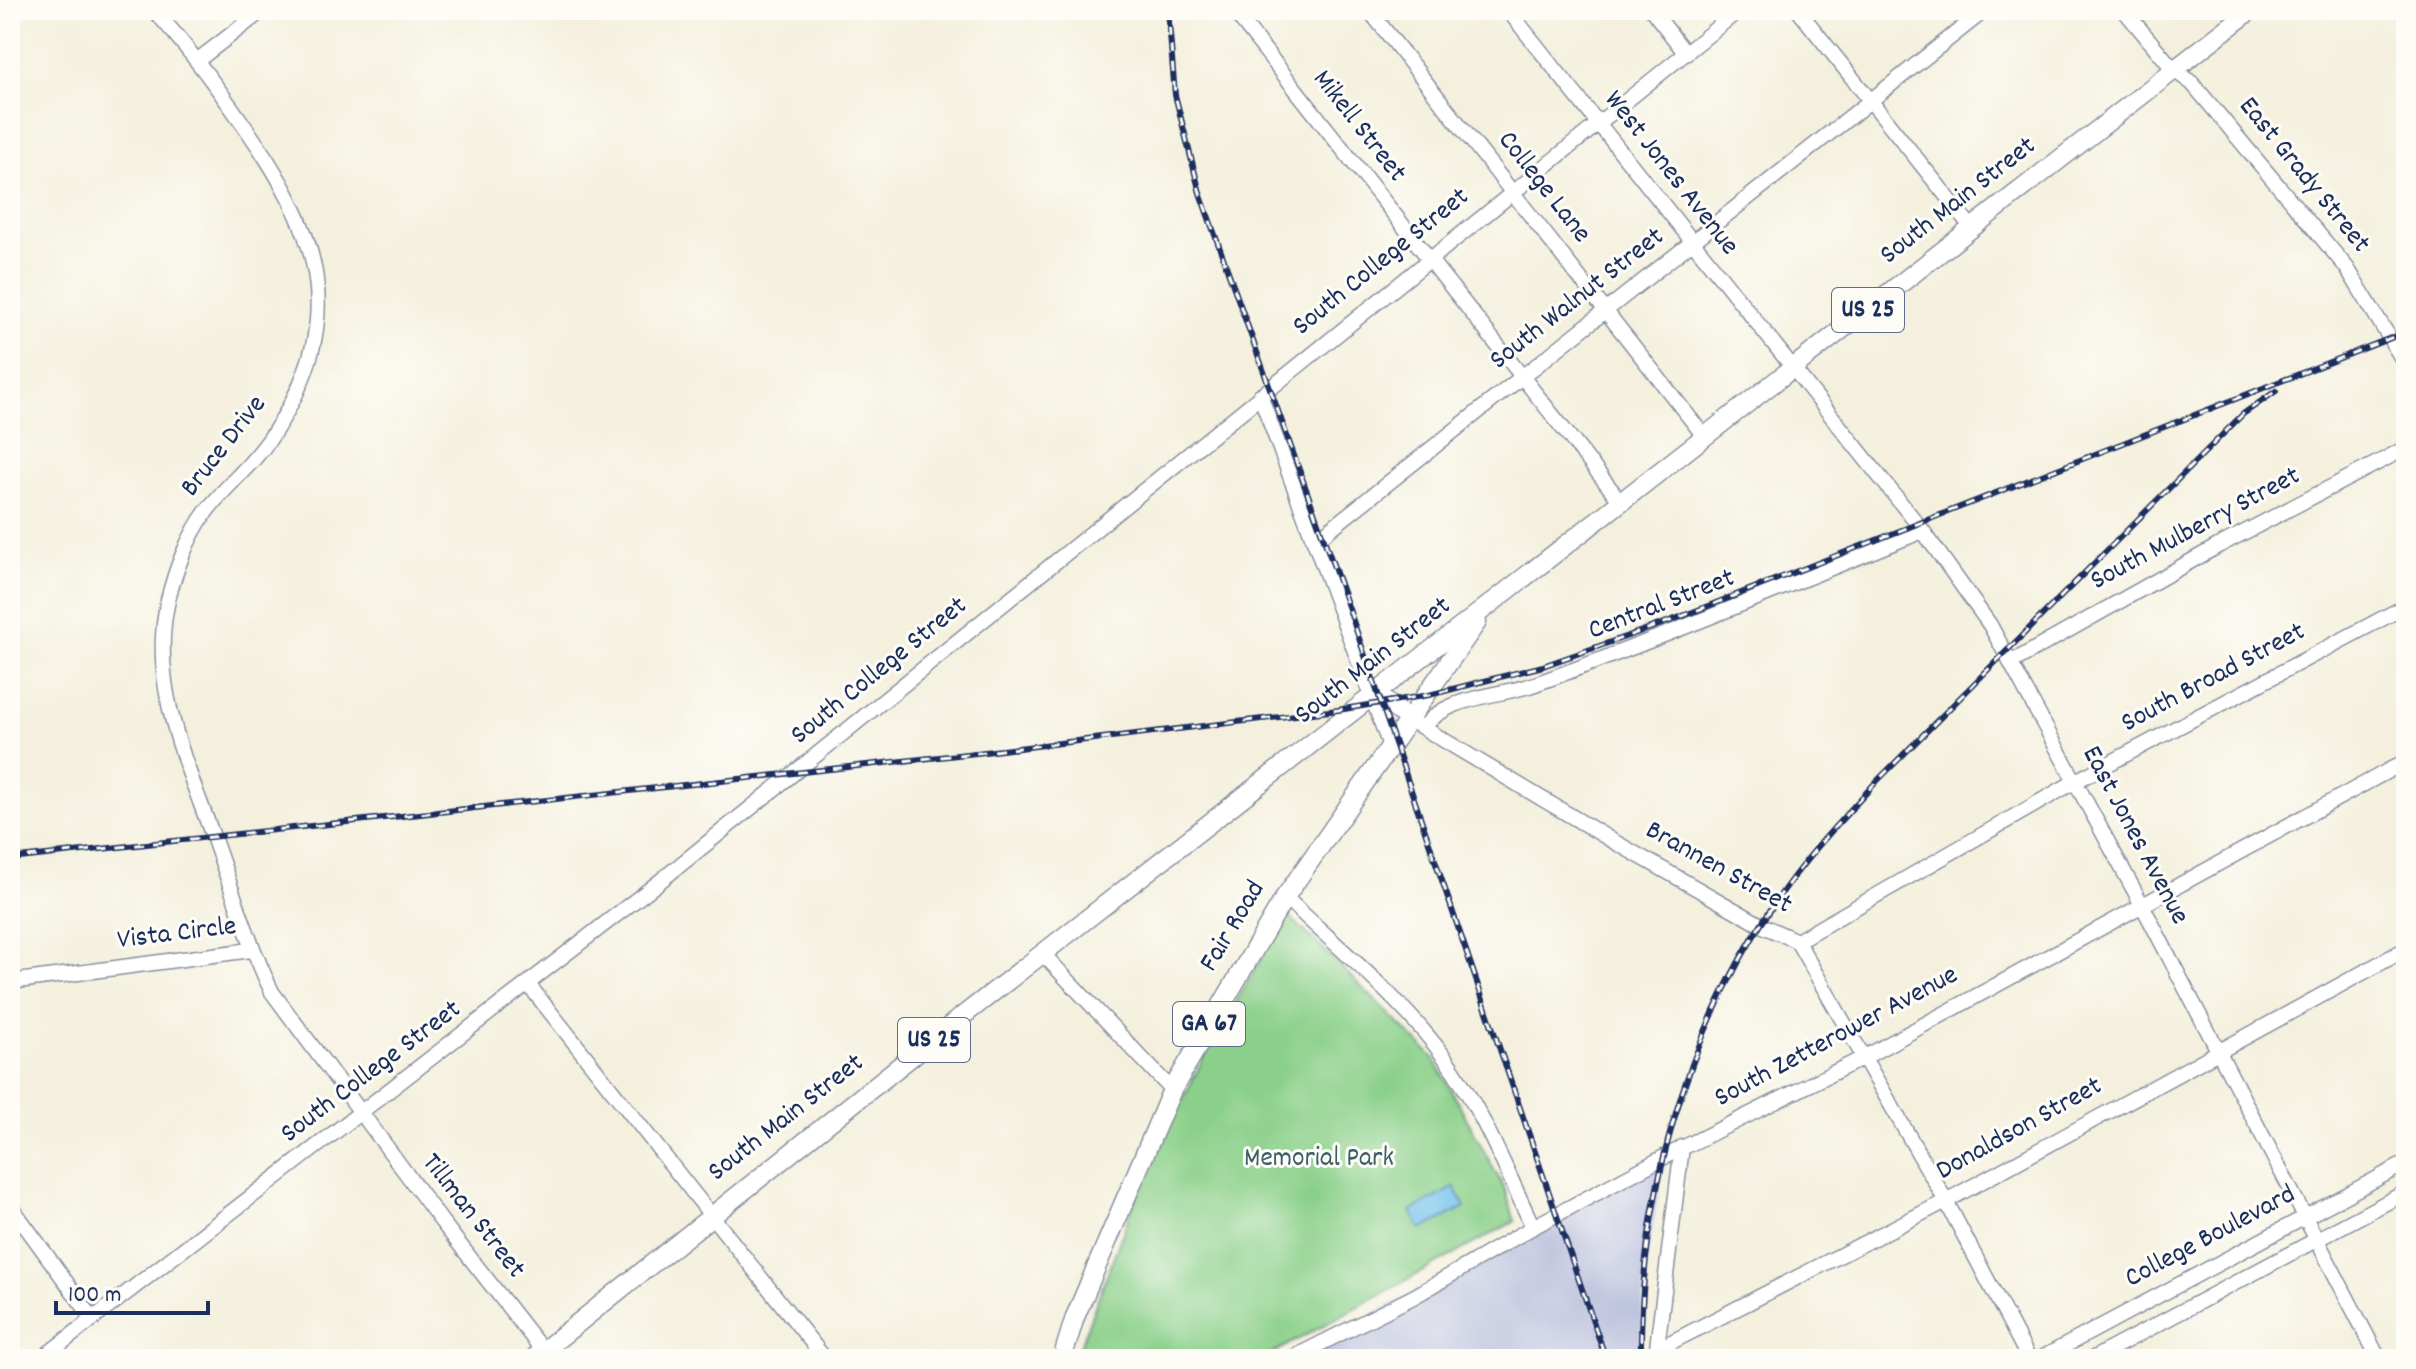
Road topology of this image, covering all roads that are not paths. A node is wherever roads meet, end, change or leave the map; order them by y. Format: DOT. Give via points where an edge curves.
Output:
graph roads {
  1 [pos="154,10"];
  2 [pos="263,10"];
  3 [pos="1233,10"];
  4 [pos="1369,10"];
  5 [pos="1508,10"];
  6 [pos="1652,10"];
  7 [pos="1739,10"];
  8 [pos="1798,10"];
  9 [pos="1985,10"];
  10 [pos="2124,10"];
  11 [pos="2251,10"];
  12 [pos="1686,54"];
  13 [pos="198,60"];
  14 [pos="2174,70"];
  15 [pos="1870,101"];
  16 [pos="1597,124"];
  17 [pos="1513,191"];
  18 [pos="1972,228"];
  19 [pos="1691,243"];
  20 [pos="1429,258"];
  21 [pos="1606,311"];
  22 [pos="2406,365"];
  23 [pos="1791,369"];
  24 [pos="1523,376"];
  25 [pos="1260,395"];
  26 [pos="1704,436"];
  27 [pos="2406,448"];
  28 [pos="1621,502"];
  29 [pos="1923,531"];
  30 [pos="1315,541"];
  31 [pos="2406,606"];
  32 [pos="1485,610"];
  33 [pos="2012,662"];
  34 [pos="1375,697"];
  35 [pos="1417,724"];
  36 [pos="1390,746"];
  37 [pos="2406,761"];
  38 [pos="2076,781"];
  39 [pos="1285,897"];
  40 [pos="2141,903"];
  41 [pos="1797,941"];
  42 [pos="2406,949"];
  43 [pos="251,950"];
  44 [pos="1044,955"];
  45 [pos="10,982"];
  46 [pos="528,984"];
  47 [pos="2215,1051"];
  48 [pos="1865,1057"];
  49 [pos="1172,1090"];
  50 [pos="361,1114"];
  51 [pos="1682,1147"];
  52 [pos="2406,1163"];
  53 [pos="2406,1192"];
  54 [pos="1946,1201"];
  55 [pos="10,1205"];
  56 [pos="710,1215"];
  57 [pos="2303,1218"];
  58 [pos="1533,1227"];
  59 [pos="2315,1241"];
  60 [pos="93,1319"];
  61 [pos="1656,1354"];
  62 [pos="538,1355"];
  63 [pos="41,1359"];
  64 [pos="825,1359"];
  65 [pos="1062,1359"];
  66 [pos="1290,1359"];
  67 [pos="2029,1359"];
  68 [pos="2040,1359"];
  69 [pos="2092,1359"];
  70 [pos="2379,1359"];
  1 -- 13 [label="street, Bruce Drive"];
  2 -- 13 [label="street"];
  3 -- 20 [label="street, Mikell Street"];
  4 -- 17 [label="street, College Lane"];
  5 -- 16 [label="street, West Jones Avenue"];
  6 -- 12 [label="street"];
  7 -- 12 [label="street, South College Street"];
  8 -- 15 [label="street"];
  9 -- 15 [label="street, South Walnut Street"];
  10 -- 14 [label="street, East Grady Street"];
  11 -- 14 [label="main road, South Main Street / US 25"];
  12 -- 16 [label="street, South College Street"];
  13 -- 43 [label="street, Bruce Drive" via="293,202 307,231 318,290 303,379 271,438 204,514 168,600 162,644 163,682 182,758"];
  14 -- 18 [label="main road, South Main Street / US 25"];
  14 -- 22 [label="street, East Grady Street" via="2192,83 2347,268"];
  15 -- 18 [label="street"];
  15 -- 19 [label="street, South Walnut Street"];
  16 -- 17 [label="street, South College Street"];
  16 -- 19 [label="street, West Jones Avenue"];
  17 -- 20 [label="street, South College Street"];
  17 -- 21 [label="street, College Lane"];
  18 -- 23 [label="main road, South Main Street / US 25"];
  19 -- 21 [label="street, South Walnut Street"];
  19 -- 23 [label="street, West Jones Avenue"];
  20 -- 24 [label="street, Mikell Street"];
  20 -- 25 [label="street, South College Street"];
  21 -- 24 [label="street, South Walnut Street"];
  21 -- 26 [label="street, College Lane"];
  23 -- 26 [label="main road, South Main Street / US 25"];
  23 -- 29 [label="street, East Jones Avenue"];
  24 -- 28 [label="street, Mikell Street"];
  24 -- 30 [label="street, South Walnut Street"];
  25 -- 30 [label="street"];
  25 -- 46 [label="street, South College Street"];
  26 -- 28 [label="main road, South Main Street / US 25"];
  27 -- 33 [label="street, South Mulberry Street"];
  28 -- 32 [label="main road, South Main Street / US 25"];
  29 -- 33 [label="street, East Jones Avenue"];
  29 -- 35 [label="street, Central Street" via="1533,685 1448,708"];
  30 -- 34 [label="street"];
  31 -- 38 [label="street, South Broad Street"];
  32 -- 34 [label="main road, South Main Street / US 25"];
  32 -- 35 [label="main road, GA 67"];
  33 -- 38 [label="street, East Jones Avenue"];
  34 -- 35 [label="main road"];
  34 -- 36 [label="street"];
  34 -- 44 [label="main road, South Main Street / US 25"];
  35 -- 36 [label="main road, Fair Road / GA 67"];
  35 -- 41 [label="street, Brannen Street" via="1640,856"];
  36 -- 39 [label="main road, Fair Road / GA 67"];
  37 -- 40 [label="street, South Zetterower Avenue"];
  38 -- 40 [label="street, East Jones Avenue"];
  38 -- 41 [label="street, South Broad Street"];
  39 -- 49 [label="main road, Fair Road / GA 67"];
  39 -- 58 [label="street" via="1414,1021 1445,1058 1483,1120"];
  40 -- 47 [label="street, East Jones Avenue"];
  40 -- 48 [label="street, South Zetterower Avenue"];
  41 -- 48 [label="street, Brannen Street"];
  42 -- 47 [label="street, Donaldson Street"];
  43 -- 45 [label="street, Vista Circle"];
  43 -- 50 [label="street, Vista Circle" via="272,992"];
  44 -- 49 [label="street"];
  44 -- 56 [label="main road, South Main Street / US 25"];
  46 -- 50 [label="street, South College Street"];
  46 -- 56 [label="street"];
  47 -- 54 [label="street, Donaldson Street"];
  47 -- 57 [label="street, East Jones Avenue"];
  48 -- 51 [label="street, South Zetterower Avenue"];
  48 -- 54 [label="street, Brannen Street"];
  49 -- 65 [label="main road, Fair Road / GA 67"];
  50 -- 60 [label="street, South College Street"];
  50 -- 62 [label="street, Tillman Street"];
  51 -- 58 [label="street, South Zetterower Avenue"];
  51 -- 61 [label="street"];
  52 -- 57 [label="street, College Boulevard"];
  53 -- 59 [label="street, College Boulevard"];
  54 -- 61 [label="street, Donaldson Street"];
  54 -- 67 [label="street, Brannen Street"];
  55 -- 60 [label="street"];
  56 -- 62 [label="main road, South Main Street / US 25"];
  56 -- 64 [label="street"];
  57 -- 59 [label="street, East Jones Avenue"];
  57 -- 68 [label="street, College Boulevard"];
  58 -- 66 [label="street, South Zetterower Avenue" via="1415,1296"];
  59 -- 69 [label="street, College Boulevard"];
  59 -- 70 [label="street, East Jones Avenue"];
  60 -- 63 [label="street, South College Street"];
}
